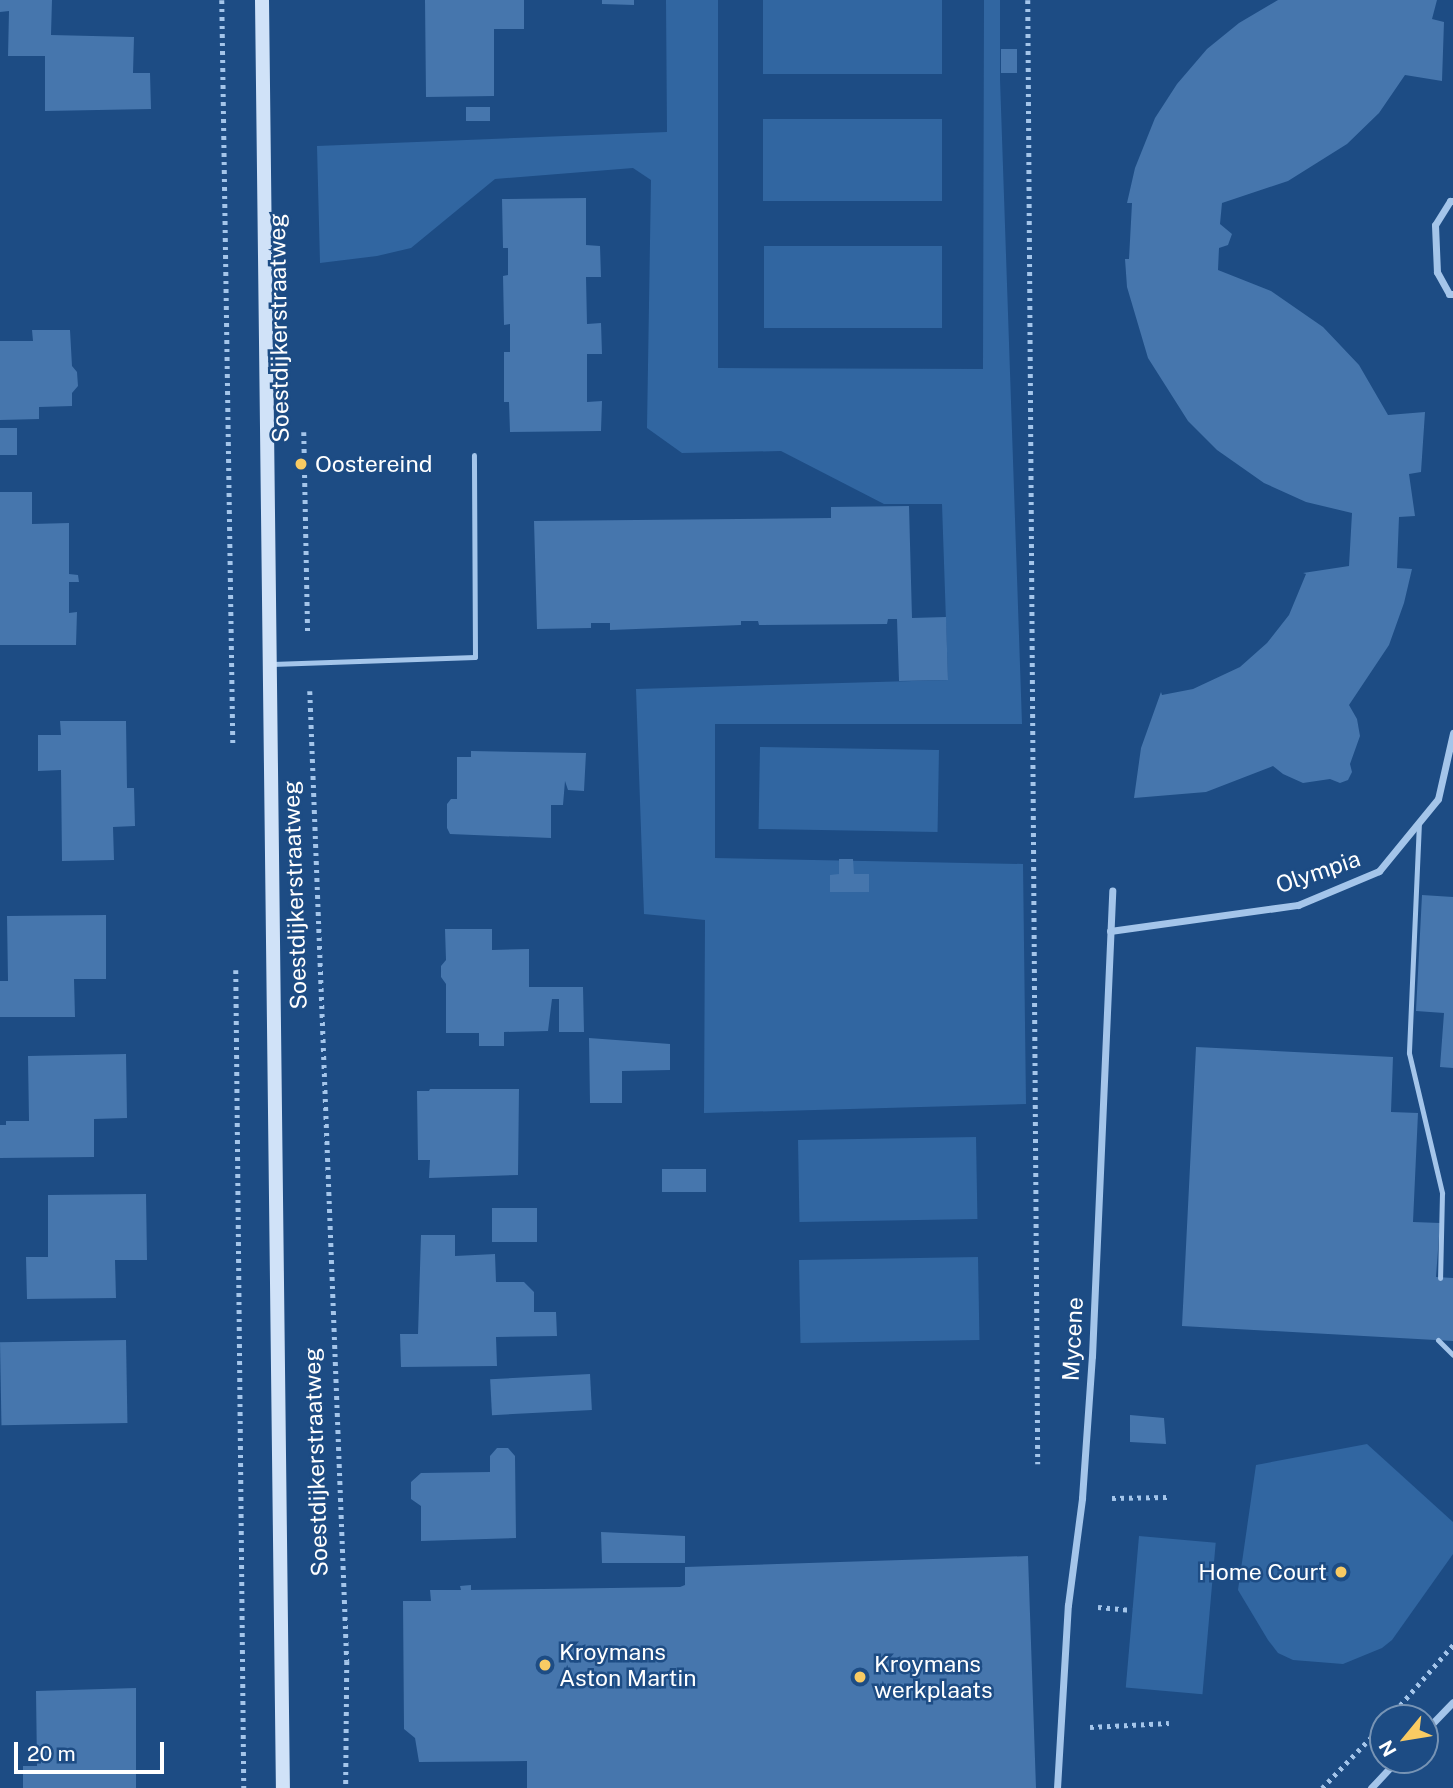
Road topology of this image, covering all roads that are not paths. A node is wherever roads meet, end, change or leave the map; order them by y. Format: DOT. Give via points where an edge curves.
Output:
graph roads {
  1 [pos="262,0"];
  2 [pos="1453,201"];
  3 [pos="1453,294"];
  4 [pos="474,455"];
  5 [pos="272,664"];
  6 [pos="1453,733"];
  7 [pos="1419,822"];
  8 [pos="1112,890"];
  9 [pos="1111,931"];
  10 [pos="1440,1278"];
  11 [pos="1438,1340"];
  12 [pos="1453,1355"];
  13 [pos="1453,1702"];
  14 [pos="1439,1716"];
  15 [pos="1384,1774"];
  16 [pos="283,1788"];
  17 [pos="1056,1788"];
  18 [pos="1370,1788"];
  1 -- 5 [label="main road, Soestdijkerstraatweg"];
  2 -- 3 [label="street" via="1435,225 1437,272 1448,294"];
  4 -- 5 [label="lane" via="475,657"];
  5 -- 16 [label="main road, Soestdijkerstraatweg"];
  6 -- 7 [label="street, Olympia" via="1438,800"];
  7 -- 9 [label="street, Olympia" via="1379,871 1298,905"];
  7 -- 10 [label="lane" via="1409,1053 1442,1193"];
  8 -- 9 [label="street, Mycene"];
  9 -- 17 [label="street, Mycene" via="1092,1356"];
  11 -- 12 [label="lane"];
  13 -- 14 [label="street"];
  15 -- 18 [label="street"];
}
